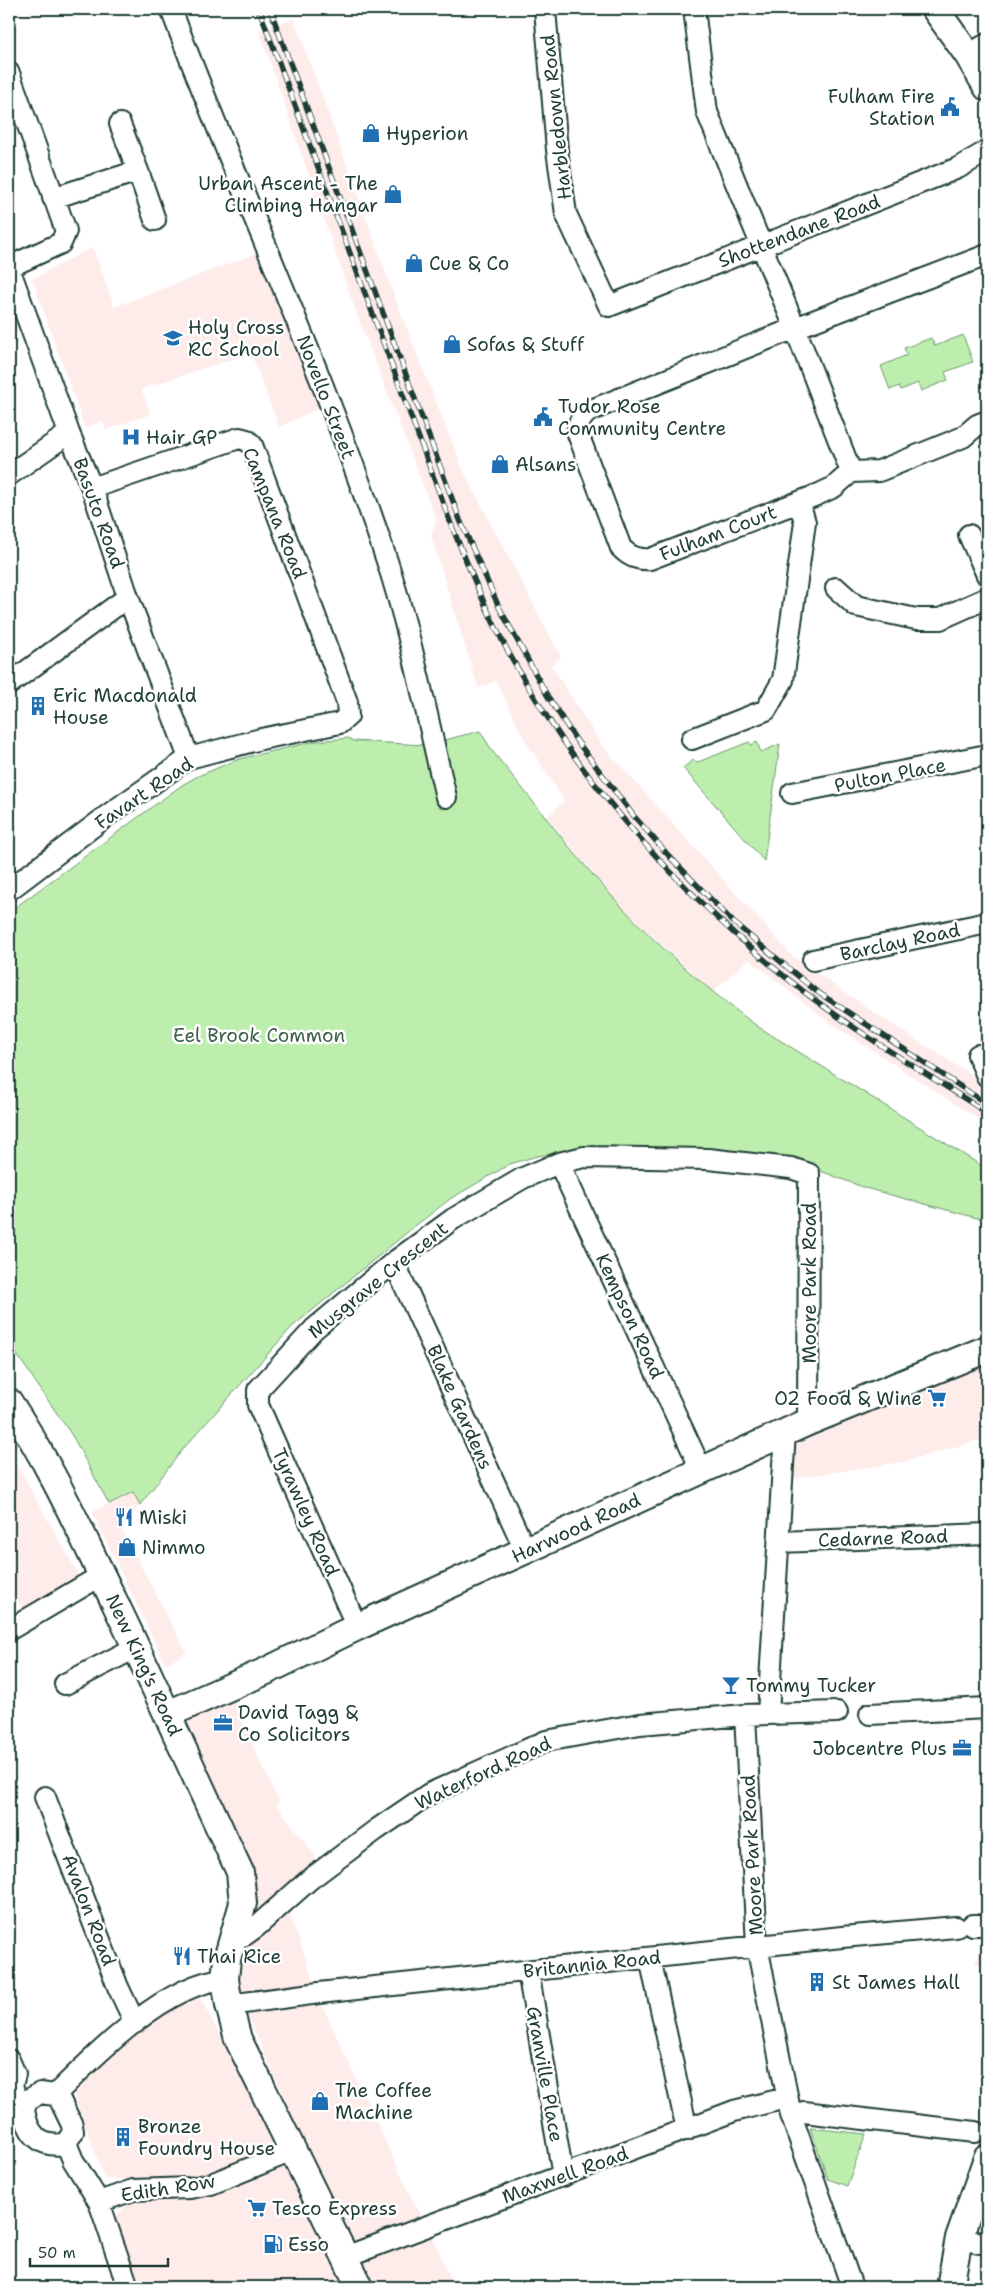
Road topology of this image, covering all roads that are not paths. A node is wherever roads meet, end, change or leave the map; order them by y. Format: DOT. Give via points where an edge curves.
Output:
graph roads {
  1 [pos="171,9"];
  2 [pos="546,9"];
  3 [pos="694,9"];
  4 [pos="935,9"];
  5 [pos="978,49"];
  6 [pos="9,73"];
  7 [pos="987,87"];
  8 [pos="120,124"];
  9 [pos="987,151"];
  10 [pos="138,171"];
  11 [pos="53,198"];
  12 [pos="155,220"];
  13 [pos="761,245"];
  14 [pos="987,255"];
  15 [pos="9,268"];
  16 [pos="609,306"];
  17 [pos="795,328"];
  18 [pos="987,421"];
  19 [pos="69,433"];
  20 [pos="851,472"];
  21 [pos="9,475"];
  22 [pos="92,488"];
  23 [pos="799,502"];
  24 [pos="969,535"];
  25 [pos="987,575"];
  26 [pos="836,588"];
  27 [pos="128,597"];
  28 [pos="987,598"];
  29 [pos="9,684"];
  30 [pos="349,711"];
  31 [pos="692,739"];
  32 [pos="987,755"];
  33 [pos="189,758"];
  34 [pos="792,793"];
  35 [pos="446,797"];
  36 [pos="9,890"];
  37 [pos="987,923"];
  38 [pos="813,960"];
  39 [pos="978,1056"];
  40 [pos="987,1076"];
  41 [pos="560,1163"];
  42 [pos="809,1174"];
  43 [pos="394,1262"];
  44 [pos="987,1349"];
  45 [pos="257,1396"];
  46 [pos="9,1402"];
  47 [pos="808,1422"];
  48 [pos="785,1432"];
  49 [pos="9,1437"];
  50 [pos="39,1450"];
  51 [pos="701,1469"];
  52 [pos="987,1534"];
  53 [pos="780,1542"];
  54 [pos="526,1552"];
  55 [pos="102,1575"];
  56 [pos="357,1627"];
  57 [pos="9,1630"];
  58 [pos="137,1647"];
  59 [pos="65,1684"];
  60 [pos="987,1708"];
  61 [pos="837,1712"];
  62 [pos="168,1714"];
  63 [pos="768,1714"];
  64 [pos="870,1714"];
  65 [pos="745,1715"];
  66 [pos="45,1797"];
  67 [pos="972,1926"];
  68 [pos="234,1938"];
  69 [pos="757,1946"];
  70 [pos="650,1958"];
  71 [pos="528,1971"];
  72 [pos="225,1979"];
  73 [pos="229,2005"];
  74 [pos="134,2022"];
  75 [pos="12,2067"];
  76 [pos="55,2096"];
  77 [pos="29,2102"];
  78 [pos="789,2106"];
  79 [pos="687,2130"];
  80 [pos="975,2132"];
  81 [pos="66,2143"];
  82 [pos="292,2150"];
  83 [pos="987,2158"];
  84 [pos="563,2176"];
  85 [pos="99,2202"];
  86 [pos="959,2238"];
  87 [pos="987,2241"];
  88 [pos="345,2257"];
  89 [pos="844,2285"];
  90 [pos="128,2287"];
  91 [pos="360,2287"];
  92 [pos="950,2287"];
  1 -- 35 [label="street, Novello Street" via="325,390 387,560 407,627"];
  2 -- 16 [label="street, Harbledown Road" via="557,150 566,214"];
  3 -- 13 [label="street" via="707,112"];
  4 -- 5 [label="main road"];
  5 -- 7 [label="main road"];
  6 -- 11 [label="street"];
  8 -- 10 [label="street"];
  9 -- 13 [label="street, Shottendane Road" via="958,168"];
  10 -- 11 [label="street"];
  10 -- 12 [label="street"];
  11 -- 15 [label="street" via="66,231 61,243"];
  13 -- 16 [label="street, Shottendane Road"];
  13 -- 17 [label="street"];
  14 -- 17 [label="street, Fulham Court"];
  15 -- 19 [label="street, Basuto Road"];
  17 -- 20 [label="street"];
  17 -- 23 [label="street, Fulham Court" via="590,411 580,420 578,429 621,548 632,557 650,559"];
  18 -- 20 [label="street" via="976,425 963,437 879,471"];
  19 -- 21 [label="street"];
  19 -- 22 [label="street, Basuto Road"];
  20 -- 23 [label="street, Fulham Court" via="834,487"];
  22 -- 27 [label="street, Basuto Road"];
  22 -- 30 [label="street, Campana Road" via="239,438 247,440 252,445"];
  23 -- 31 [label="street, Fulham Court" via="805,522 782,680 766,710"];
  24 -- 25 [label="street"];
  26 -- 28 [label="street" via="856,606 916,619 940,619"];
  27 -- 29 [label="street"];
  27 -- 33 [label="street, Basuto Road"];
  30 -- 33 [label="street, Favart Road" via="346,720 340,723"];
  32 -- 34 [label="street, Pulton Place"];
  33 -- 36 [label="street, Favart Road"];
  37 -- 38 [label="street, Barclay Road"];
  39 -- 40 [label="street"];
  41 -- 42 [label="street, Musgrave Crescent" via="584,1157 708,1159 791,1168"];
  41 -- 43 [label="street, Musgrave Crescent" via="523,1178 452,1219"];
  41 -- 51 [label="street, Kempson Road"];
  42 -- 47 [label="street, Moore Park Road"];
  43 -- 45 [label="street, Musgrave Crescent" via="314,1329 260,1386"];
  43 -- 54 [label="street, Blake Gardens"];
  44 -- 47 [label="main road, Harwood Road"];
  45 -- 56 [label="street, Tyrawley Road" via="262,1414"];
  46 -- 50 [label="main road, New King's Road"];
  47 -- 48 [label="main road, Harwood Road"];
  48 -- 51 [label="main road, Harwood Road"];
  48 -- 53 [label="street"];
  49 -- 50 [label="main road"];
  50 -- 55 [label="main road, New King's Road"];
  51 -- 54 [label="main road, Harwood Road"];
  52 -- 53 [label="street, Cedarne Road"];
  53 -- 63 [label="street"];
  54 -- 56 [label="main road, Harwood Road"];
  55 -- 57 [label="street"];
  55 -- 58 [label="main road, New King's Road"];
  56 -- 62 [label="main road, Harwood Road"];
  58 -- 59 [label="street"];
  58 -- 62 [label="main road, New King's Road"];
  60 -- 64 [label="street"];
  61 -- 63 [label="street"];
  62 -- 68 [label="main road, New King's Road" via="240,1872 243,1903"];
  63 -- 65 [label="street"];
  65 -- 68 [label="street, Waterford Road" via="640,1724 546,1741 429,1794 309,1880 256,1927"];
  65 -- 69 [label="street, Moore Park Road"];
  66 -- 74 [label="street, Avalon Road"];
  67 -- 69 [label="street, Britannia Road"];
  68 -- 72 [label="main road, New King's Road"];
  69 -- 70 [label="street, Britannia Road"];
  69 -- 78 [label="street, Moore Park Road"];
  70 -- 71 [label="street, Britannia Road"];
  70 -- 79 [label="street"];
  71 -- 73 [label="street, Britannia Road"];
  71 -- 84 [label="street, Granville Place"];
  72 -- 73 [label="main road, New King's Road"];
  72 -- 74 [label="street" via="208,1980 182,1992"];
  73 -- 82 [label="main road, New King's Road" via="238,2040"];
  74 -- 76 [label="street"];
  75 -- 77 [label="street" via="24,2078"];
  76 -- 77 [label="street" via="47,2093"];
  76 -- 81 [label="street" via="72,2125 73,2132"];
  77 -- 81 [label="street" via="27,2123 42,2142 48,2146"];
  78 -- 79 [label="street, Maxwell Road" via="734,2111"];
  78 -- 80 [label="street, Maxwell Road" via="804,2112"];
  78 -- 89 [label="street, Moore Park Road"];
  79 -- 84 [label="street, Maxwell Road"];
  81 -- 85 [label="street"];
  82 -- 85 [label="street, Edith Row" via="211,2184 133,2190"];
  82 -- 88 [label="main road, New King's Road"];
  83 -- 86 [label="main road"];
  84 -- 88 [label="street, Maxwell Road"];
  85 -- 90 [label="street"];
  86 -- 87 [label="street" via="980,2243"];
  86 -- 92 [label="main road"];
  88 -- 91 [label="main road, New King's Road"];
}
